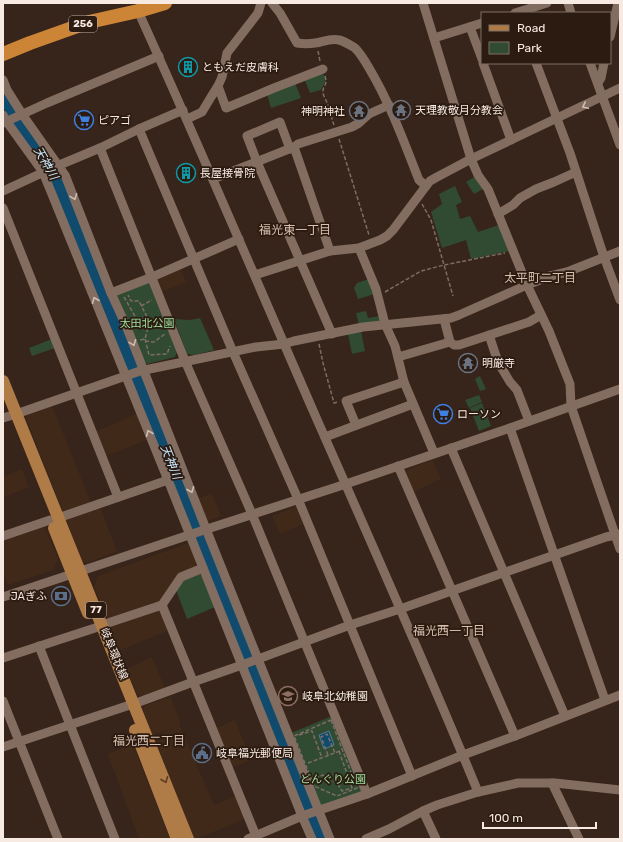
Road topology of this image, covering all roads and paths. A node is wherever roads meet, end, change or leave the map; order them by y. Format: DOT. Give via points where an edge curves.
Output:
graph roads {
  1 [pos="165,3"];
  2 [pos="261,3"];
  3 [pos="272,3"];
  4 [pos="423,3"];
  5 [pos="547,3"];
  6 [pos="618,3"];
  7 [pos="145,7"];
  8 [pos="516,10"];
  9 [pos="481,23"];
  10 [pos="470,27"];
  11 [pos="611,34"];
  12 [pos="434,38"];
  13 [pos="316,43"];
  14 [pos="3,54"];
  15 [pos="158,56"];
  16 [pos="481,56"];
  17 [pos="484,64"];
  18 [pos="536,64"];
  19 [pos="590,64"];
  20 [pos="604,64"];
  21 [pos="323,69"];
  22 [pos="3,80"];
  23 [pos="598,83"];
  24 [pos="218,86"];
  25 [pos="620,88"];
  26 [pos="603,97"];
  27 [pos="389,105"];
  28 [pos="183,110"];
  29 [pos="22,114"];
  30 [pos="187,119"];
  31 [pos="556,119"];
  32 [pos="5,120"];
  33 [pos="139,129"];
  34 [pos="336,132"];
  35 [pos="511,140"];
  36 [pos="620,145"];
  37 [pos="100,148"];
  38 [pos="292,148"];
  39 [pos="471,159"];
  40 [pos="257,162"];
  41 [pos="58,165"];
  42 [pos="44,172"];
  43 [pos="576,172"];
  44 [pos="213,179"];
  45 [pos="426,186"];
  46 [pos="3,191"];
  47 [pos="418,196"];
  48 [pos="3,208"];
  49 [pos="498,214"];
  50 [pos="239,239"];
  51 [pos="371,242"];
  52 [pos="359,248"];
  53 [pos="330,251"];
  54 [pos="620,251"];
  55 [pos="513,252"];
  56 [pos="604,257"];
  57 [pos="194,259"];
  58 [pos="300,260"];
  59 [pos="444,265"];
  60 [pos="255,275"];
  61 [pos="152,276"];
  62 [pos="527,285"];
  63 [pos="115,294"];
  64 [pos="377,295"];
  65 [pos="453,296"];
  66 [pos="154,299"];
  67 [pos="620,300"];
  68 [pos="141,306"];
  69 [pos="542,315"];
  70 [pos="444,319"];
  71 [pos="385,324"];
  72 [pos="127,328"];
  73 [pos="167,332"];
  74 [pos="332,334"];
  75 [pos="489,335"];
  76 [pos="318,336"];
  77 [pos="145,340"];
  78 [pos="172,342"];
  79 [pos="450,342"];
  80 [pos="133,343"];
  81 [pos="284,344"];
  82 [pos="233,352"];
  83 [pos="398,357"];
  84 [pos="185,361"];
  85 [pos="142,370"];
  86 [pos="126,375"];
  87 [pos="3,381"];
  88 [pos="404,382"];
  89 [pos="620,389"];
  90 [pos="77,393"];
  91 [pos="346,401"];
  92 [pos="3,403"];
  93 [pos="413,404"];
  94 [pos="571,406"];
  95 [pos="9,416"];
  96 [pos="529,421"];
  97 [pos="356,425"];
  98 [pos="510,428"];
  99 [pos="325,437"];
  100 [pos="451,448"];
  101 [pos="434,454"];
  102 [pos="398,466"];
  103 [pos="168,480"];
  104 [pos="346,484"];
  105 [pos="118,497"];
  106 [pos="298,499"];
  107 [pos="252,514"];
  108 [pos="54,519"];
  109 [pos="205,529"];
  110 [pos="190,534"];
  111 [pos="618,535"];
  112 [pos="3,536"];
  113 [pos="620,549"];
  114 [pos="554,555"];
  115 [pos="203,568"];
  116 [pos="76,573"];
  117 [pos="504,573"];
  118 [pos="452,591"];
  119 [pos="3,597"];
  120 [pos="162,605"];
  121 [pos="400,609"];
  122 [pos="350,625"];
  123 [pos="98,626"];
  124 [pos="304,642"];
  125 [pos="39,646"];
  126 [pos="3,658"];
  127 [pos="257,659"];
  128 [pos="243,665"];
  129 [pos="193,682"];
  130 [pos="620,695"];
  131 [pos="605,700"];
  132 [pos="3,701"];
  133 [pos="130,704"];
  134 [pos="565,716"];
  135 [pos="70,724"];
  136 [pos="515,736"];
  137 [pos="19,742"];
  138 [pos="3,747"];
  139 [pos="343,750"];
  140 [pos="338,751"];
  141 [pos="335,753"];
  142 [pos="328,755"];
  143 [pos="462,755"];
  144 [pos="322,758"];
  145 [pos="307,763"];
  146 [pos="412,776"];
  147 [pos="552,783"];
  148 [pos="620,790"];
  149 [pos="478,792"];
  150 [pos="367,794"];
  151 [pos="318,810"];
  152 [pos="423,811"];
  153 [pos="302,816"];
  154 [pos="252,838"];
  155 [pos="58,839"];
  156 [pos="115,839"];
  157 [pos="177,839"];
  158 [pos="188,839"];
  159 [pos="312,839"];
  160 [pos="330,839"];
  161 [pos="366,839"];
  162 [pos="436,839"];
  163 [pos="579,839"];
  1 -- 7 [label="highway, 256"];
  2 -- 24 [label="street" via="258,13 227,53"];
  3 -- 13 [label="street" via="280,12 297,43"];
  4 -- 12 [label="street"];
  5 -- 8 [label="street"];
  6 -- 11 [label="street"];
  7 -- 14 [label="highway, 256" via="89,22"];
  7 -- 15 [label="street"];
  9 -- 10 [label="street"];
  10 -- 12 [label="street"];
  10 -- 16 [label="street"];
  12 -- 39 [label="street"];
  13 -- 21 [label="path"];
  13 -- 27 [label="street" via="338,39 355,48 379,84"];
  15 -- 28 [label="street"];
  15 -- 29 [label="street"];
  17 -- 35 [label="street"];
  18 -- 31 [label="street"];
  19 -- 23 [label="street"];
  20 -- 23 [label="street"];
  21 -- 24 [label="street" via="226,108"];
  21 -- 34 [label="path" via="326,85 322,91"];
  22 -- 29 [label="street"];
  23 -- 26 [label="street"];
  24 -- 30 [label="street" via="202,112"];
  25 -- 26 [label="street"];
  26 -- 31 [label="street, one-way"];
  26 -- 36 [label="street"];
  27 -- 34 [label="street" via="369,114 359,124"];
  27 -- 45 [label="street" via="419,180"];
  28 -- 30 [label="street"];
  28 -- 33 [label="street"];
  29 -- 32 [label="street"];
  29 -- 41 [label="street"];
  30 -- 44 [label="street"];
  31 -- 35 [label="street"];
  31 -- 43 [label="street"];
  32 -- 42 [label="street"];
  33 -- 37 [label="street"];
  33 -- 57 [label="street"];
  34 -- 38 [label="street"];
  34 -- 51 [label="path"];
  35 -- 39 [label="street"];
  37 -- 41 [label="street"];
  37 -- 61 [label="street"];
  38 -- 40 [label="street"];
  38 -- 40 [label="street" via="280,122 247,136"];
  38 -- 53 [label="street"];
  39 -- 45 [label="street" via="430,181"];
  39 -- 49 [label="street" via="488,189"];
  40 -- 44 [label="street"];
  40 -- 58 [label="street"];
  41 -- 42 [label="street"];
  41 -- 63 [label="street, one-way" via="65,175"];
  42 -- 46 [label="street"];
  86 -- 42 [label="street, one-way"];
  43 -- 49 [label="street" via="536,189"];
  43 -- 56 [label="street"];
  44 -- 50 [label="street"];
  45 -- 47 [label="street"];
  47 -- 51 [label="street" via="387,236"];
  47 -- 59 [label="path" via="431,220"];
  48 -- 90 [label="street"];
  49 -- 55 [label="street"];
  50 -- 57 [label="street"];
  50 -- 60 [label="street"];
  51 -- 52 [label="street"];
  52 -- 53 [label="street"];
  52 -- 64 [label="street"];
  53 -- 58 [label="street"];
  54 -- 56 [label="street"];
  55 -- 59 [label="path"];
  55 -- 62 [label="street"];
  56 -- 62 [label="street"];
  56 -- 67 [label="street"];
  57 -- 61 [label="street"];
  57 -- 82 [label="street"];
  58 -- 60 [label="street"];
  58 -- 74 [label="street"];
  59 -- 64 [label="path" via="421,271"];
  59 -- 65 [label="path"];
  60 -- 81 [label="street"];
  61 -- 63 [label="street"];
  61 -- 84 [label="street"];
  62 -- 69 [label="street"];
  62 -- 70 [label="street"];
  63 -- 68 [label="path" via="126,292 131,302 139,301"];
  63 -- 68 [label="path" via="136,318 143,319 146,317"];
  63 -- 72 [label="street"];
  64 -- 71 [label="street"];
  66 -- 68 [label="path"];
  69 -- 75 [label="street"];
  69 -- 94 [label="street" via="570,384"];
  70 -- 71 [label="street"];
  70 -- 79 [label="street"];
  71 -- 74 [label="street"];
  71 -- 83 [label="street"];
  72 -- 77 [label="path" via="139,321 148,327"];
  72 -- 80 [label="street"];
  73 -- 77 [label="path" via="154,342"];
  74 -- 76 [label="street"];
  75 -- 79 [label="street" via="459,345"];
  75 -- 96 [label="street" via="498,362 517,390"];
  76 -- 81 [label="street"];
  76 -- 91 [label="path" via="334,402"];
  77 -- 78 [label="path" via="149,355 167,354"];
  77 -- 80 [label="path"];
  79 -- 83 [label="street"];
  80 -- 85 [label="street, one-way"];
  81 -- 82 [label="street"];
  81 -- 99 [label="street"];
  82 -- 84 [label="street"];
  82 -- 106 [label="street"];
  83 -- 88 [label="street"];
  84 -- 85 [label="street"];
  84 -- 107 [label="street"];
  85 -- 86 [label="street"];
  85 -- 109 [label="street, one-way"];
  86 -- 90 [label="street"];
  103 -- 86 [label="street, one-way"];
  87 -- 95 [label="main road, 岐阜環状線 / 77"];
  88 -- 91 [label="street"];
  88 -- 93 [label="street"];
  89 -- 94 [label="street"];
  90 -- 95 [label="street"];
  90 -- 105 [label="street"];
  91 -- 97 [label="street"];
  92 -- 95 [label="main road, 岐阜環状線 / 77"];
  93 -- 97 [label="street"];
  93 -- 101 [label="street"];
  94 -- 96 [label="street"];
  94 -- 111 [label="street"];
  95 -- 108 [label="main road, 岐阜環状線 / 77"];
  96 -- 98 [label="street"];
  97 -- 99 [label="street"];
  98 -- 100 [label="street"];
  98 -- 114 [label="street"];
  99 -- 104 [label="street"];
  100 -- 101 [label="street"];
  100 -- 117 [label="street"];
  101 -- 102 [label="street"];
  102 -- 104 [label="street"];
  102 -- 118 [label="street"];
  103 -- 105 [label="street"];
  103 -- 110 [label="street"];
  104 -- 106 [label="street"];
  104 -- 121 [label="street"];
  105 -- 108 [label="street"];
  106 -- 107 [label="street"];
  106 -- 122 [label="street"];
  107 -- 109 [label="street"];
  107 -- 124 [label="street"];
  108 -- 112 [label="street"];
  108 -- 116 [label="main road, 岐阜環状線 / 77"];
  109 -- 110 [label="street"];
  109 -- 127 [label="street"];
  110 -- 115 [label="street"];
  110 -- 116 [label="street"];
  111 -- 113 [label="street"];
  111 -- 114 [label="street"];
  114 -- 117 [label="street"];
  114 -- 131 [label="street"];
  115 -- 120 [label="street" via="181,576"];
  115 -- 128 [label="street"];
  116 -- 119 [label="street"];
  116 -- 123 [label="main road, 岐阜環状線 / 77"];
  117 -- 118 [label="street"];
  117 -- 134 [label="street"];
  118 -- 121 [label="street"];
  118 -- 136 [label="street"];
  120 -- 123 [label="street"];
  120 -- 129 [label="street"];
  121 -- 122 [label="street"];
  121 -- 143 [label="street"];
  122 -- 124 [label="street"];
  122 -- 146 [label="street"];
  123 -- 125 [label="street"];
  123 -- 133 [label="main road, 岐阜環状線 / 77"];
  124 -- 127 [label="street"];
  124 -- 150 [label="street"];
  125 -- 126 [label="street"];
  125 -- 135 [label="street"];
  127 -- 128 [label="street"];
  127 -- 151 [label="street"];
  128 -- 129 [label="street"];
  128 -- 153 [label="street"];
  129 -- 133 [label="street"];
  129 -- 154 [label="street"];
  130 -- 131 [label="street"];
  131 -- 134 [label="street"];
  132 -- 137 [label="street"];
  133 -- 135 [label="street"];
  133 -- 157 [label="main road, 岐阜環状線 / 77"];
  133 -- 158 [label="main road, 岐阜環状線 / 77, one-way"];
  134 -- 136 [label="street"];
  135 -- 137 [label="street"];
  135 -- 156 [label="street"];
  136 -- 143 [label="street"];
  137 -- 138 [label="street"];
  137 -- 155 [label="street"];
  139 -- 139 [label="path" via="357,788 337,796 314,786 294,736 331,720"];
  139 -- 140 [label="path"];
  140 -- 141 [label="path"];
  140 -- 145 [label="path" via="352,788 342,791 336,781 327,783 323,775 312,778"];
  141 -- 142 [label="path"];
  141 -- 142 [label="path" via="327,734 321,737"];
  142 -- 144 [label="path"];
  143 -- 146 [label="street"];
  143 -- 149 [label="street"];
  144 -- 145 [label="path"];
  144 -- 145 [label="path" via="312,731 297,736"];
  146 -- 150 [label="street"];
  147 -- 148 [label="street"];
  147 -- 149 [label="street" via="518,784"];
  147 -- 163 [label="street"];
  149 -- 152 [label="street"];
  150 -- 151 [label="street"];
  151 -- 153 [label="street"];
  151 -- 160 [label="street"];
  152 -- 161 [label="street"];
  152 -- 162 [label="street"];
  153 -- 154 [label="street"];
  153 -- 159 [label="street"];
}
